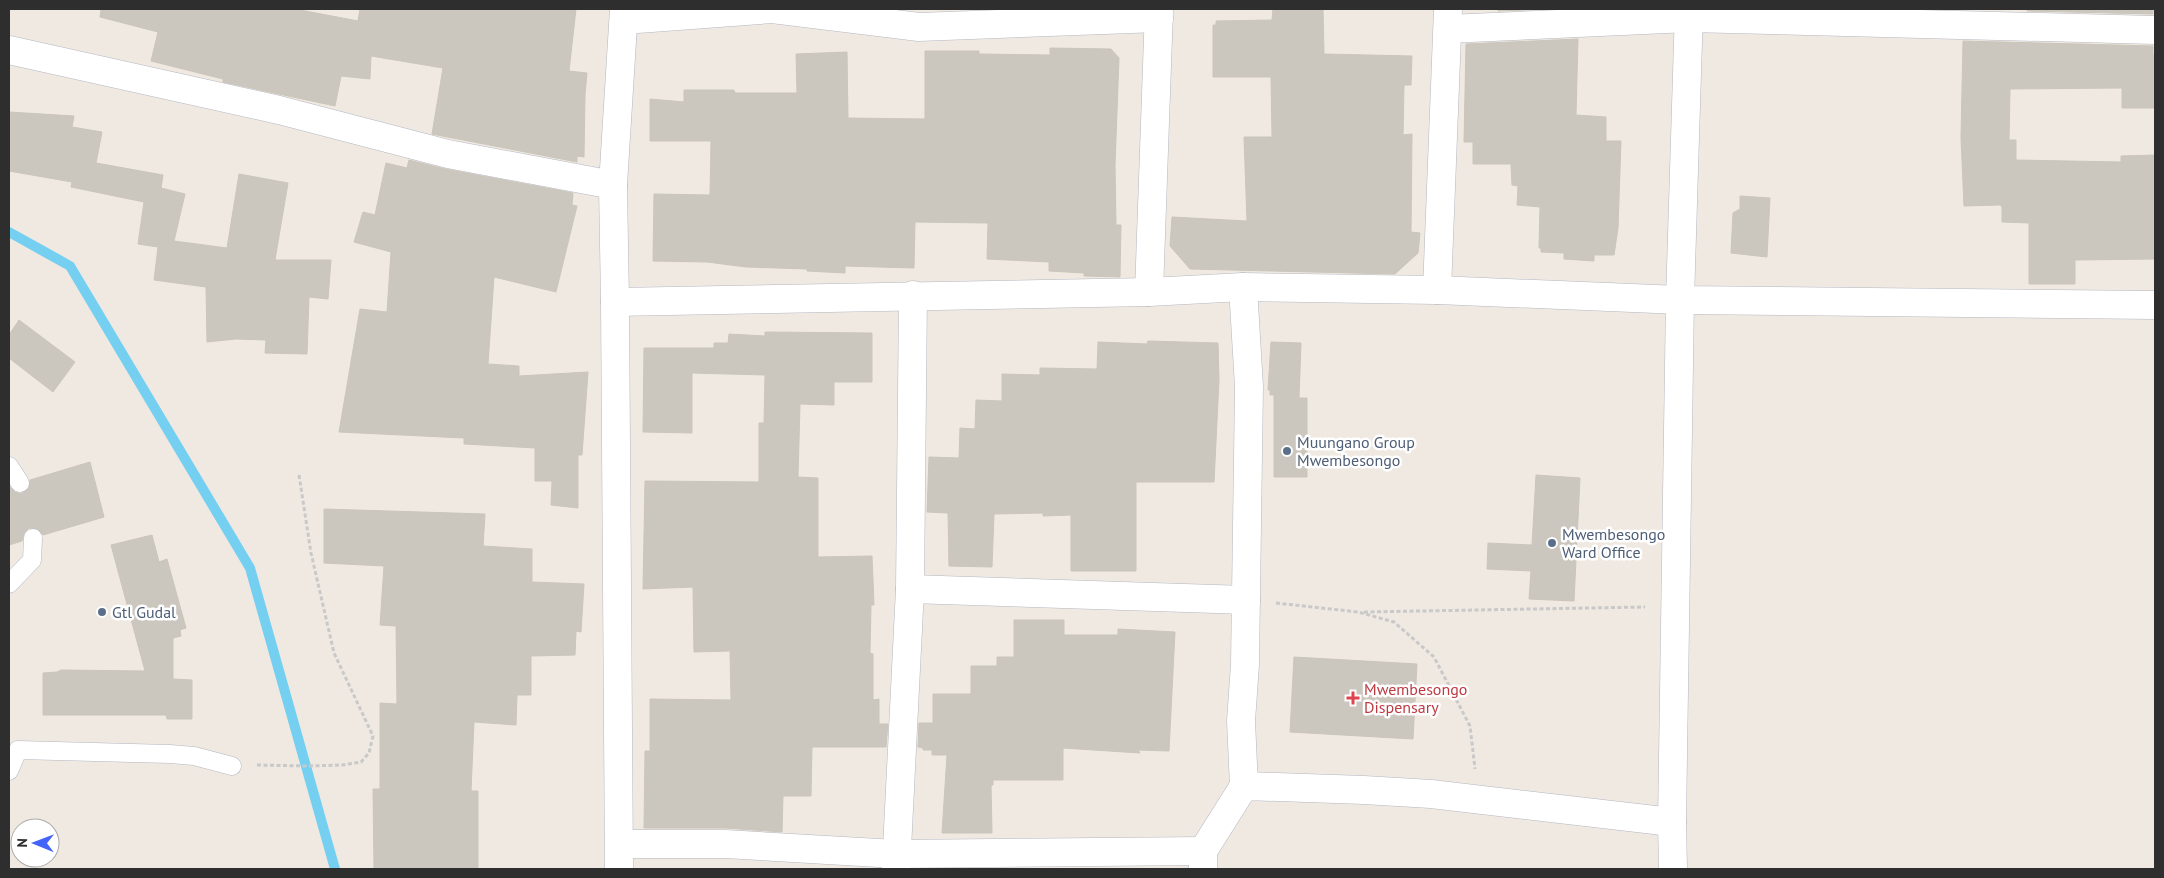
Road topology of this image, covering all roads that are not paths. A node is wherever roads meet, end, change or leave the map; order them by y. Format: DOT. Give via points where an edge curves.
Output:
graph roads {
  1 [pos="1689,13"];
  2 [pos="624,14"];
  3 [pos="1160,14"];
  4 [pos="1448,19"];
  5 [pos="2155,30"];
  6 [pos="9,50"];
  7 [pos="613,185"];
  8 [pos="1243,287"];
  9 [pos="1437,290"];
  10 [pos="1149,292"];
  11 [pos="913,295"];
  12 [pos="1680,300"];
  13 [pos="615,302"];
  14 [pos="2155,304"];
  15 [pos="9,466"];
  16 [pos="20,483"];
  17 [pos="33,538"];
  18 [pos="9,584"];
  19 [pos="910,589"];
  20 [pos="1246,600"];
  21 [pos="232,766"];
  22 [pos="9,771"];
  23 [pos="1244,786"];
  24 [pos="1672,822"];
  25 [pos="619,856"];
  26 [pos="1203,860"];
  27 [pos="896,862"];
  28 [pos="1673,869"];
  1 -- 4 [label="street"];
  1 -- 5 [label="street"];
  1 -- 12 [label="street"];
  2 -- 3 [label="street" via="772,10 920,27"];
  2 -- 7 [label="street"];
  3 -- 10 [label="street"];
  4 -- 9 [label="street"];
  6 -- 7 [label="street" via="279,110 448,154"];
  7 -- 13 [label="street"];
  8 -- 9 [label="street"];
  8 -- 10 [label="street"];
  8 -- 20 [label="street" via="1249,387"];
  9 -- 12 [label="street"];
  10 -- 11 [label="street"];
  11 -- 13 [label="street"];
  11 -- 19 [label="street"];
  12 -- 14 [label="street"];
  12 -- 24 [label="street"];
  13 -- 25 [label="street"];
  15 -- 16 [label="lane"];
  17 -- 18 [label="lane" via="32,560"];
  19 -- 20 [label="street"];
  19 -- 27 [label="street"];
  20 -- 23 [label="street" via="1240,720"];
  21 -- 22 [label="lane" via="194,756 170,754 18,750"];
  23 -- 24 [label="street" via="1478,798"];
  23 -- 26 [label="street"];
  24 -- 28 [label="street"];
  25 -- 27 [label="street" via="726,844"];
  26 -- 27 [label="street"];
}
